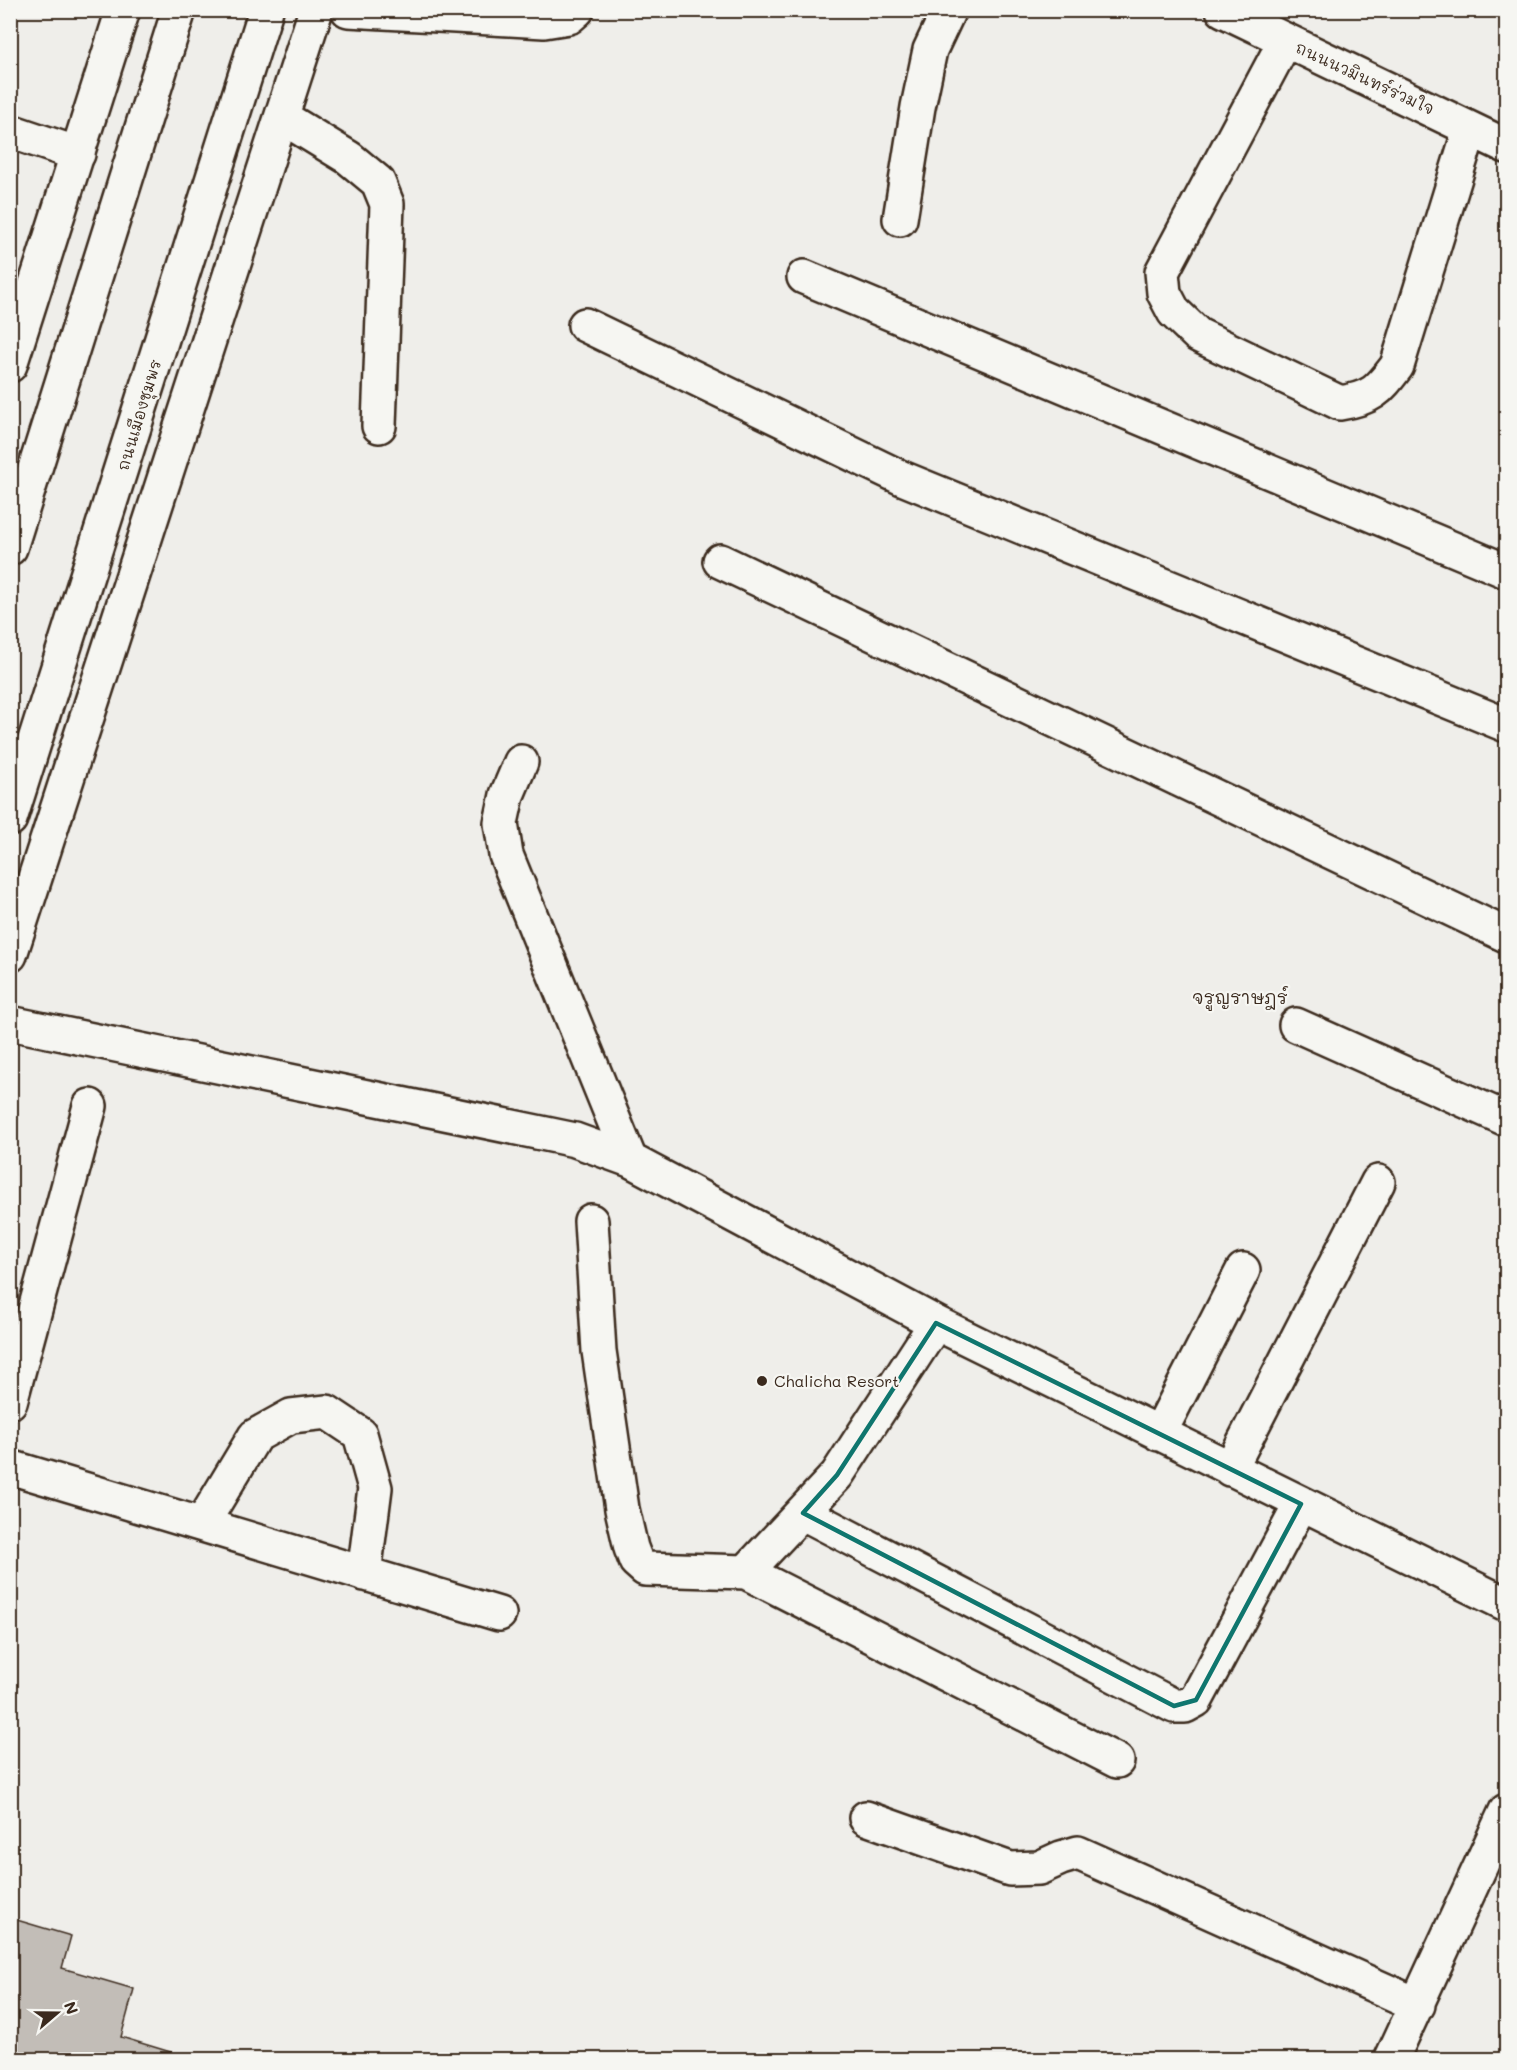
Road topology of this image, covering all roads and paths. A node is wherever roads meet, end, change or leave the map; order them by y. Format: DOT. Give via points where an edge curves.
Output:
graph roads {
  1 [pos="123,10"];
  2 [pos="179,10"];
  3 [pos="266,10"];
  4 [pos="316,10"];
  5 [pos="348,10"];
  6 [pos="577,10"];
  7 [pos="949,10"];
  8 [pos="1223,10"];
  9 [pos="1285,40"];
  10 [pos="282,117"];
  11 [pos="1470,129"];
  12 [pos="10,132"];
  13 [pos="1506,146"];
  14 [pos="78,154"];
  15 [pos="900,219"];
  16 [pos="804,278"];
  17 [pos="585,325"];
  18 [pos="10,365"];
  19 [pos="380,426"];
  20 [pos="10,548"];
  21 [pos="720,561"];
  22 [pos="1506,571"];
  23 [pos="1506,725"];
  24 [pos="521,762"];
  25 [pos="10,819"];
  26 [pos="1506,935"];
  27 [pos="10,955"];
  28 [pos="10,1023"];
  29 [pos="1296,1025"];
  30 [pos="90,1106"];
  31 [pos="1506,1119"];
  32 [pos="630,1160"];
  33 [pos="1378,1182"];
  34 [pos="591,1221"];
  35 [pos="1243,1270"];
  36 [pos="936,1323"];
  37 [pos="10,1402"];
  38 [pos="1159,1434"];
  39 [pos="10,1467"];
  40 [pos="1230,1469"];
  41 [pos="1301,1504"];
  42 [pos="803,1513"];
  43 [pos="202,1524"];
  44 [pos="746,1572"];
  45 [pos="364,1574"];
  46 [pos="1506,1604"];
  47 [pos="499,1614"];
  48 [pos="1117,1761"];
  49 [pos="1506,1811"];
  50 [pos="866,1818"];
  51 [pos="1418,2005"];
  52 [pos="1391,2060"];
  1 -- 14 [label="street"];
  2 -- 20 [label="street"];
  3 -- 25 [label="street, ถนนเมืองชุมพร"];
  4 -- 10 [label="street"];
  5 -- 6 [label="street" via="544,21 569,17"];
  7 -- 15 [label="street" via="930,50"];
  8 -- 9 [label="street, ถนนนวมินทร์ร่วมใจ"];
  9 -- 11 [label="street, ถนนนวมินทร์ร่วมใจ"];
  9 -- 11 [label="street" via="1162,272 1164,293 1174,312 1198,335 1340,403 1361,400 1381,387 1397,366"];
  10 -- 19 [label="street" via="349,158 378,182 387,204"];
  10 -- 27 [label="street"];
  11 -- 13 [label="street, ถนนนวมินทร์ร่วมใจ"];
  12 -- 14 [label="street"];
  14 -- 18 [label="street"];
  16 -- 22 [label="street"];
  17 -- 23 [label="street" via="902,478"];
  21 -- 26 [label="street"];
  24 -- 32 [label="street" via="507,795 501,823 506,855"];
  28 -- 32 [label="street" via="575,1140"];
  29 -- 31 [label="street"];
  30 -- 37 [label="street"];
  32 -- 36 [label="street"];
  33 -- 40 [label="street"];
  34 -- 44 [label="street" via="600,1351 622,1509 636,1561 645,1569"];
  35 -- 38 [label="street"];
  36 -- 38 [label="street"];
  36 -- 42 [label="street" via="837,1474"];
  38 -- 40 [label="street"];
  39 -- 43 [label="street"];
  40 -- 41 [label="street"];
  41 -- 42 [label="street" via="1196,1700 1185,1706 1174,1706"];
  41 -- 46 [label="street"];
  42 -- 44 [label="street"];
  43 -- 45 [label="street"];
  43 -- 45 [label="street" via="255,1436 291,1416 327,1412 360,1434 375,1488"];
  44 -- 48 [label="street"];
  45 -- 47 [label="street"];
  49 -- 51 [label="street"];
  50 -- 51 [label="street" via="1010,1869 1039,1868 1078,1853"];
  51 -- 52 [label="street"];
}
